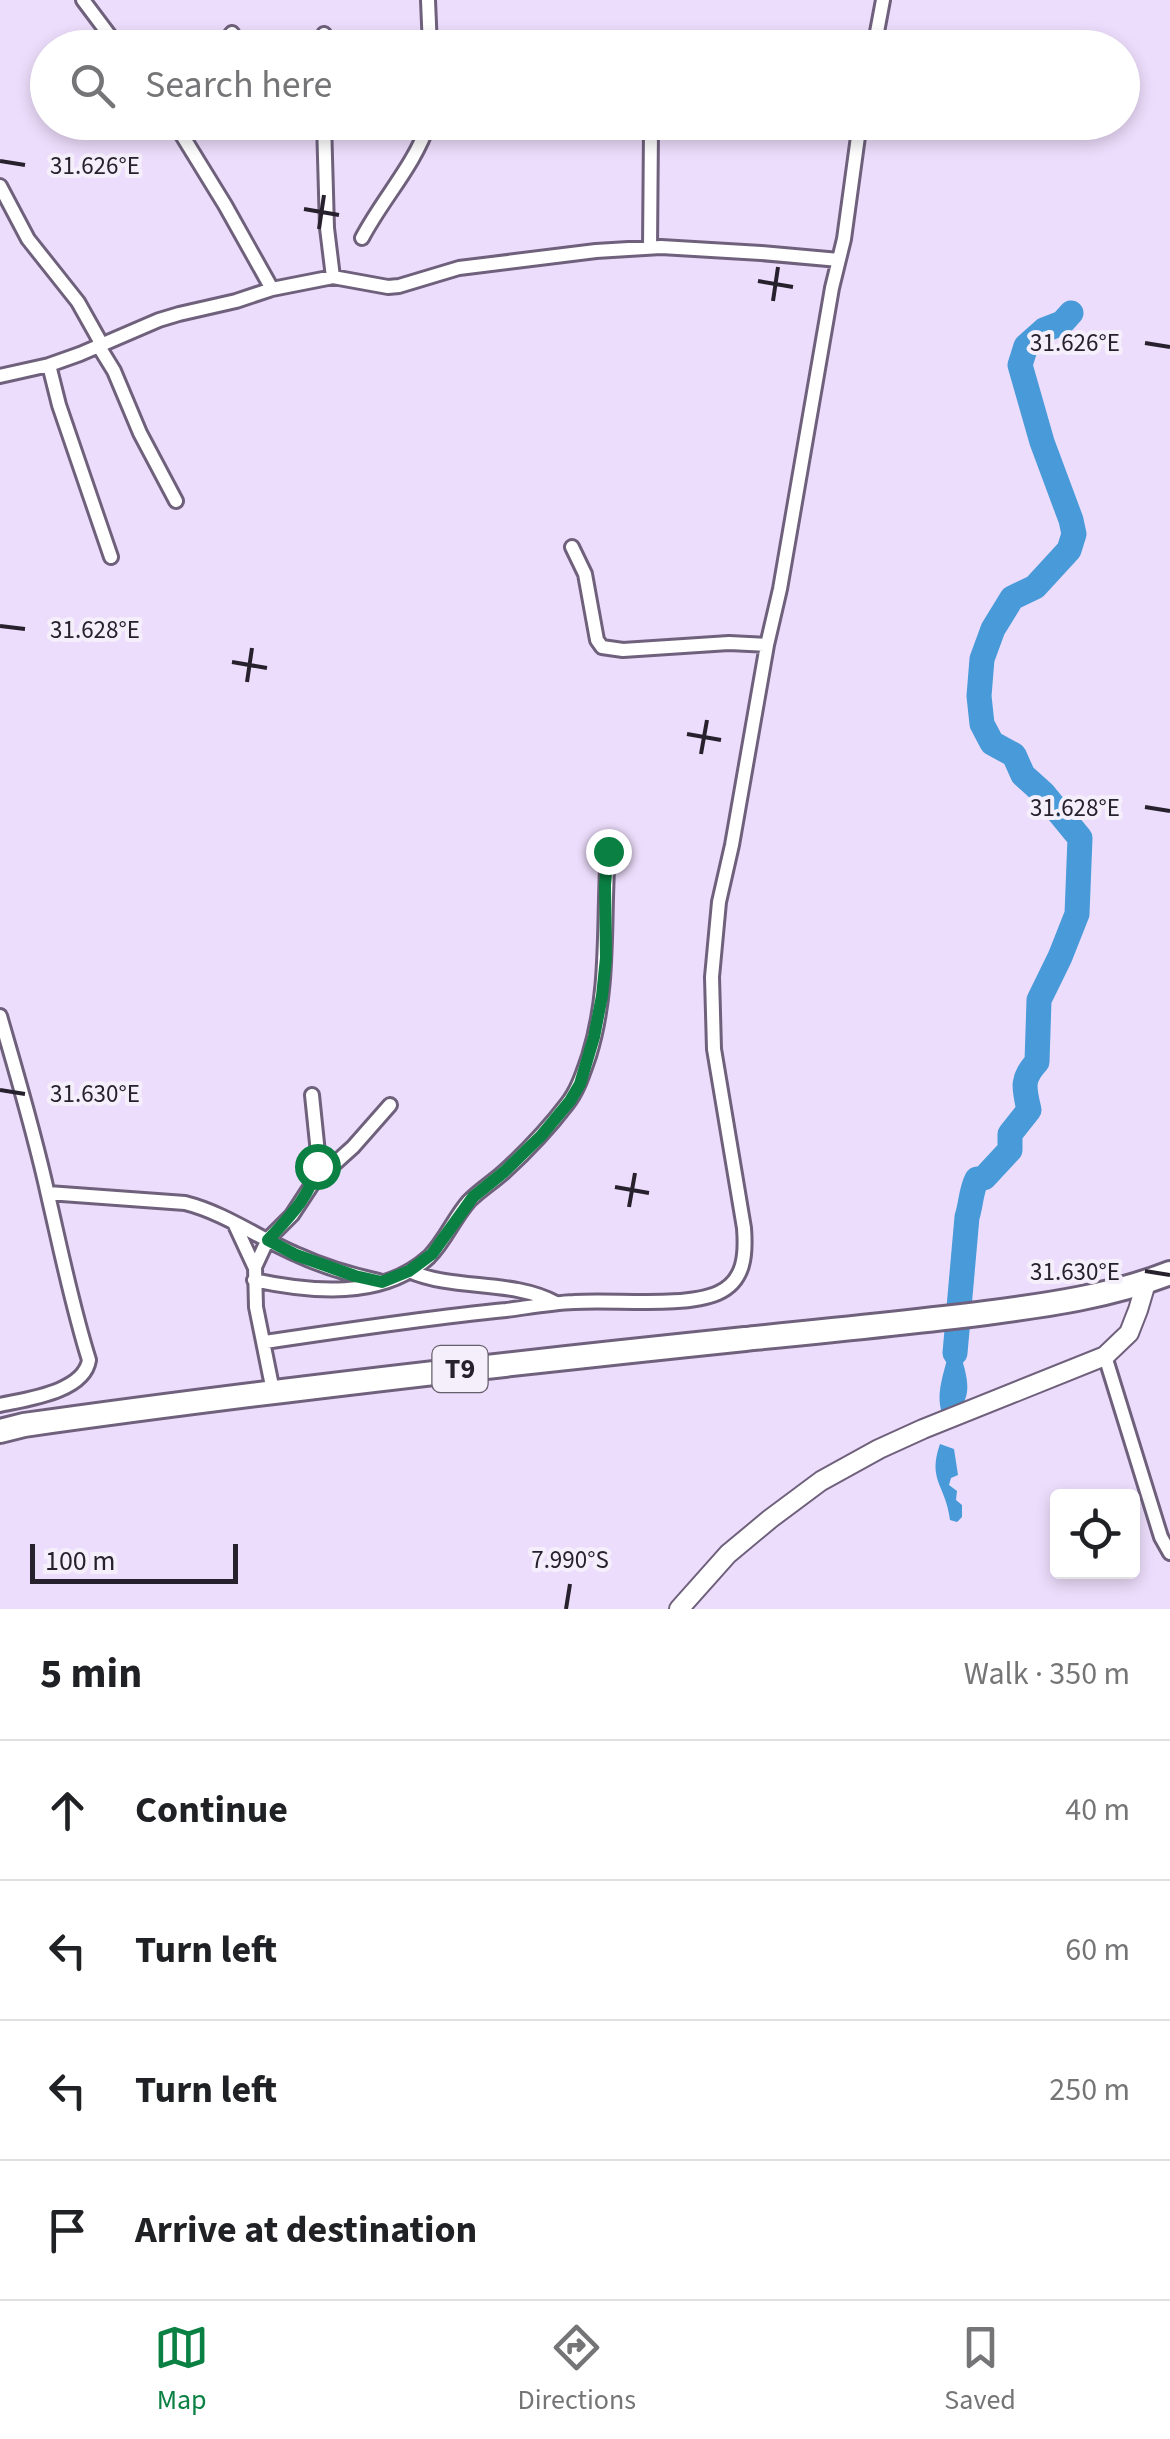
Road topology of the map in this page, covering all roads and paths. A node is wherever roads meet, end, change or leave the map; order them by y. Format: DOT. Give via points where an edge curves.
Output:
graph roads {
  1 [pos="83,0"];
  2 [pos="428,0"];
  3 [pos="882,0"];
  4 [pos="106,30"];
  5 [pos="429,30"];
  6 [pos="877,30"];
  7 [pos="185,140"];
  8 [pos="325,140"];
  9 [pos="421,140"];
  10 [pos="651,140"];
  11 [pos="857,140"];
  12 [pos="0,186"];
  13 [pos="362,238"];
  14 [pos="650,248"];
  15 [pos="839,260"];
  16 [pos="333,277"];
  17 [pos="272,289"];
  18 [pos="100,344"];
  19 [pos="49,364"];
  20 [pos="0,376"];
  21 [pos="176,501"];
  22 [pos="572,548"];
  23 [pos="112,557"];
  24 [pos="766,646"];
  25 [pos="608,851"];
  26 [pos="0,1016"];
  27 [pos="312,1095"];
  28 [pos="390,1105"];
  29 [pos="313,1183"];
  30 [pos="48,1193"];
  31 [pos="234,1223"];
  32 [pos="268,1240"];
  33 [pos="409,1271"];
  34 [pos="1170,1273"];
  35 [pos="254,1274"];
  36 [pos="382,1282"];
  37 [pos="1146,1283"];
  38 [pos="558,1304"];
  39 [pos="264,1342"];
  40 [pos="1104,1356"];
  41 [pos="273,1391"];
  42 [pos="0,1405"];
  43 [pos="0,1431"];
  44 [pos="1170,1554"];
  45 [pos="679,1609"];
  1 -- 4 [label="street"];
  2 -- 5 [label="street"];
  3 -- 6 [label="street"];
  7 -- 17 [label="street"];
  8 -- 16 [label="street"];
  9 -- 13 [label="street"];
  10 -- 14 [label="street"];
  11 -- 15 [label="street"];
  12 -- 18 [label="street"];
  14 -- 15 [label="street"];
  14 -- 16 [label="street" via="459,268 399,286"];
  15 -- 24 [label="street"];
  16 -- 17 [label="street"];
  17 -- 18 [label="street" via="169,316"];
  18 -- 19 [label="street"];
  18 -- 21 [label="street"];
  19 -- 20 [label="street"];
  19 -- 23 [label="street"];
  22 -- 24 [label="street" via="602,647"];
  24 -- 38 [label="street" via="719,902 712,978 714,1049 744,1228 742,1271 704,1298"];
  25 -- 33 [label="street" via="602,996 580,1084 541,1136 473,1197 432,1254"];
  26 -- 30 [label="street"];
  27 -- 29 [label="street" via="318,1140"];
  28 -- 29 [label="street"];
  29 -- 32 [label="street"];
  30 -- 31 [label="street" via="185,1203"];
  30 -- 42 [label="street" via="88,1369 56,1391"];
  31 -- 32 [label="street"];
  31 -- 35 [label="street"];
  32 -- 35 [label="street"];
  32 -- 36 [label="street"];
  33 -- 36 [label="street"];
  33 -- 38 [label="street" via="532,1292"];
  34 -- 37 [label="highway, T9"];
  35 -- 36 [label="street" via="292,1288 347,1290"];
  35 -- 39 [label="street"];
  37 -- 40 [label="main road" via="1128,1333"];
  37 -- 41 [label="highway, T9" via="922,1321"];
  38 -- 39 [label="street"];
  39 -- 41 [label="street"];
  40 -- 44 [label="street"];
  40 -- 45 [label="main road" via="923,1429 820,1481 728,1554"];
  41 -- 43 [label="highway, T9"];
}
